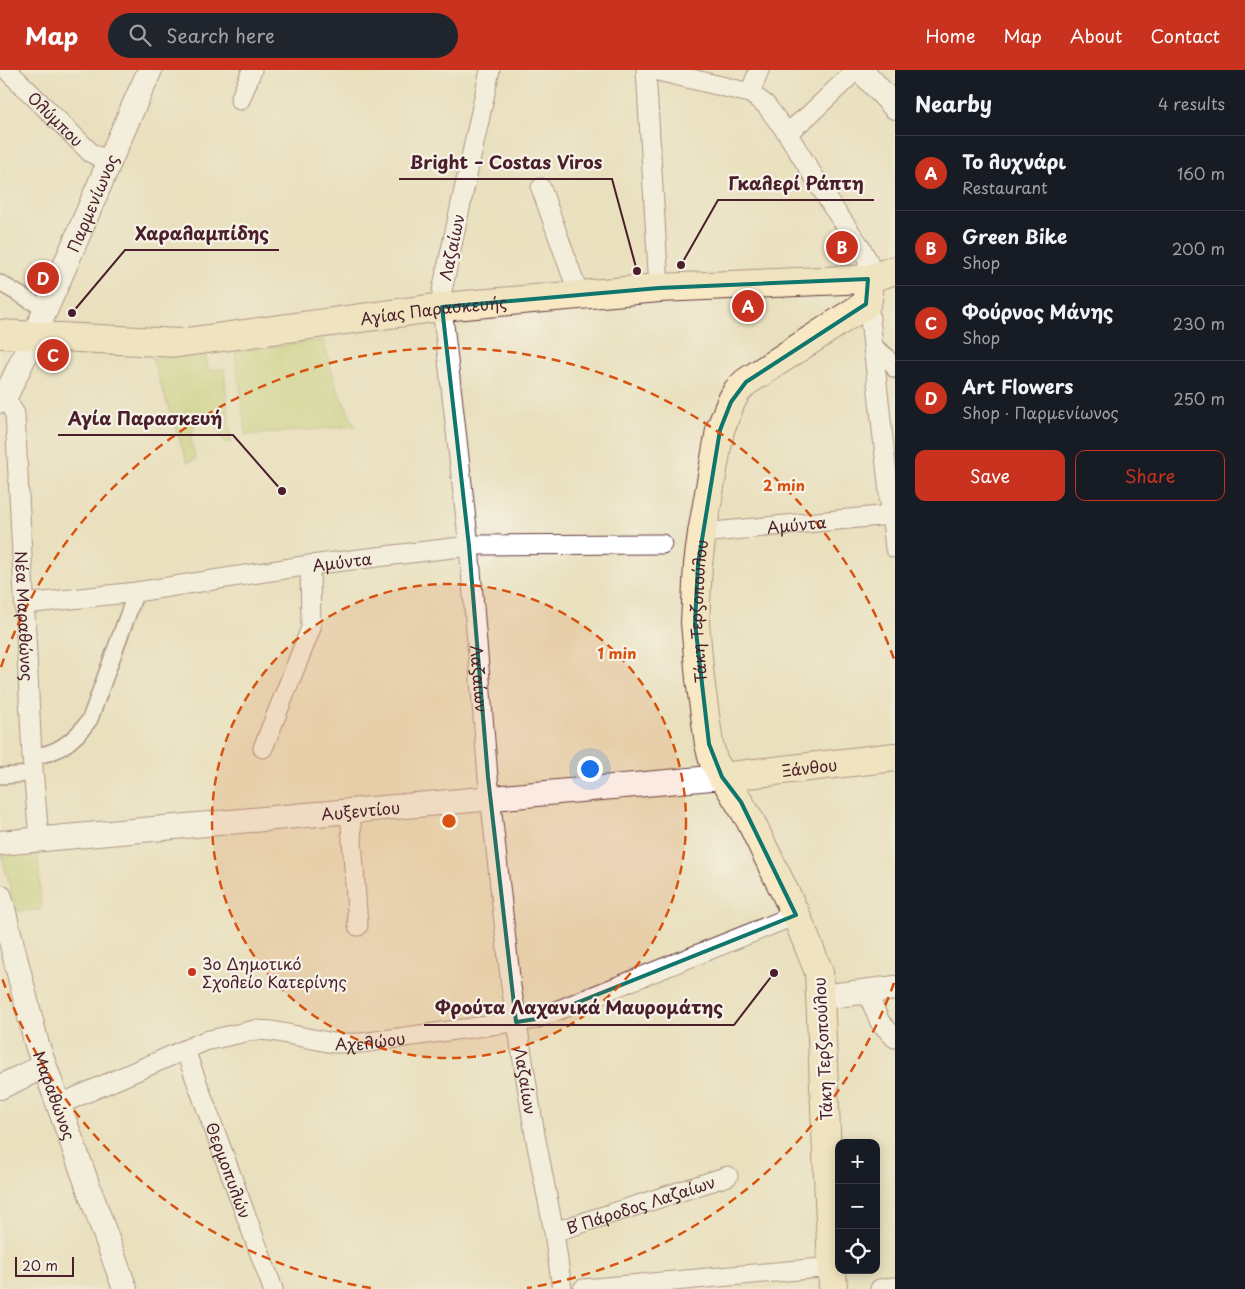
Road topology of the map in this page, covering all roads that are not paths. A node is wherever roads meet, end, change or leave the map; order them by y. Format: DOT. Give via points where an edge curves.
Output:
graph roads {
  1 [pos="7,70"];
  2 [pos="150,70"];
  3 [pos="252,70"];
  4 [pos="490,70"];
  5 [pos="646,70"];
  6 [pos="654,70"];
  7 [pos="759,70"];
  8 [pos="856,70"];
  9 [pos="861,70"];
  10 [pos="750,93"];
  11 [pos="240,100"];
  12 [pos="895,107"];
  13 [pos="787,132"];
  14 [pos="108,161"];
  15 [pos="541,188"];
  16 [pos="895,270"];
  17 [pos="0,283"];
  18 [pos="659,288"];
  19 [pos="868,289"];
  20 [pos="580,295"];
  21 [pos="442,307"];
  22 [pos="46,310"];
  23 [pos="0,334"];
  24 [pos="35,336"];
  25 [pos="874,346"];
  26 [pos="895,370"];
  27 [pos="2,399"];
  28 [pos="890,515"];
  29 [pos="702,534"];
  30 [pos="662,544"];
  31 [pos="469,546"];
  32 [pos="895,548"];
  33 [pos="310,565"];
  34 [pos="136,592"];
  35 [pos="25,604"];
  36 [pos="263,748"];
  37 [pos="895,757"];
  38 [pos="33,765"];
  39 [pos="0,776"];
  40 [pos="722,777"];
  41 [pos="491,798"];
  42 [pos="350,811"];
  43 [pos="39,839"];
  44 [pos="0,843"];
  45 [pos="0,897"];
  46 [pos="796,915"];
  47 [pos="358,926"];
  48 [pos="895,988"];
  49 [pos="867,992"];
  50 [pos="821,998"];
  51 [pos="516,1022"];
  52 [pos="895,1038"];
  53 [pos="185,1050"];
  54 [pos="44,1066"];
  55 [pos="0,1087"];
  56 [pos="58,1105"];
  57 [pos="728,1176"];
  58 [pos="554,1232"];
  59 [pos="833,1278"];
  60 [pos="895,1287"];
  61 [pos="125,1289"];
  62 [pos="273,1289"];
  63 [pos="562,1289"];
  64 [pos="583,1289"];
  65 [pos="880,1289"];
  1 -- 14 [label="street, Ολύμπου" via="91,153"];
  2 -- 14 [label="street, Παρμενίωνος"];
  3 -- 11 [label="street"];
  4 -- 21 [label="street, Λαζαίων" via="447,264"];
  5 -- 18 [label="street"];
  6 -- 10 [label="street"];
  7 -- 10 [label="street"];
  8 -- 13 [label="street" via="809,116"];
  9 -- 12 [label="street"];
  10 -- 13 [label="street" via="766,105"];
  13 -- 19 [label="street" via="868,261"];
  14 -- 22 [label="street, Παρμενίωνος"];
  15 -- 20 [label="street"];
  16 -- 19 [label="main road, Τάκη Τερζοπούλου"];
  17 -- 22 [label="street"];
  18 -- 19 [label="main road, Αγίας Παρασκευής"];
  18 -- 20 [label="main road, Αγίας Παρασκευής"];
  19 -- 25 [label="street"];
  19 -- 29 [label="main road, Τάκη Τερζοπούλου" via="863,306 737,391 720,430"];
  20 -- 21 [label="main road, Αγίας Παρασκευής"];
  21 -- 24 [label="main road, Αγίας Παρασκευής" via="178,343"];
  21 -- 31 [label="street, Λαζαίων"];
  22 -- 24 [label="street, Παρμενίωνος"];
  23 -- 24 [label="main road, Αγίας Παρασκευής"];
  24 -- 27 [label="street, Παρμενίωνος"];
  25 -- 26 [label="street" via="887,356"];
  25 -- 28 [label="street"];
  27 -- 35 [label="street, Νέα Μαραθώνος" via="15,414"];
  28 -- 29 [label="street, Αμύντα"];
  28 -- 32 [label="street"];
  29 -- 40 [label="main road, Τάκη Τερζοπούλου" via="695,623 709,744"];
  30 -- 31 [label="street, Αμύντα"];
  31 -- 33 [label="street, Αμύντα"];
  31 -- 41 [label="street, Λαζαίων"];
  33 -- 34 [label="street, Αμύντα"];
  33 -- 36 [label="street" via="311,628"];
  34 -- 35 [label="street, Αμύντα"];
  34 -- 38 [label="street" via="90,719 71,742"];
  35 -- 38 [label="street, Νέα Μαραθώνος"];
  37 -- 40 [label="main road, Ξάνθου"];
  38 -- 39 [label="street"];
  38 -- 43 [label="street, Νέα Μαραθώνος"];
  40 -- 41 [label="street, Αυξεντίου"];
  40 -- 46 [label="main road, Τάκη Τερζοπούλου" via="741,802"];
  41 -- 42 [label="street, Αυξεντίου"];
  41 -- 51 [label="street, Λαζαίων"];
  42 -- 43 [label="street, Αυξεντίου"];
  42 -- 47 [label="street"];
  43 -- 44 [label="street, Αυξεντίου"];
  45 -- 54 [label="street, Μαραθώνος"];
  46 -- 50 [label="main road, Τάκη Τερζοπούλου" via="818,972"];
  46 -- 51 [label="street, Αχελώου" via="536,1019"];
  48 -- 49 [label="street"];
  49 -- 50 [label="street"];
  49 -- 52 [label="street" via="880,1022"];
  50 -- 59 [label="main road, Τάκη Τερζοπούλου"];
  51 -- 53 [label="street, Αχελώου" via="361,1043 333,1043 255,1030 205,1041"];
  51 -- 58 [label="street, Λαζαίων"];
  53 -- 56 [label="street, Αχελώου"];
  53 -- 62 [label="street, Θερμοπυλών"];
  54 -- 55 [label="street"];
  54 -- 56 [label="street, Μαραθώνος"];
  56 -- 61 [label="street, Μαραθώνος"];
  57 -- 58 [label="street, Β΄ Πάροδος Λαζαίων"];
  58 -- 63 [label="street, Λαζαίων"];
  59 -- 64 [label="street"];
  60 -- 65 [label="street"];
}
